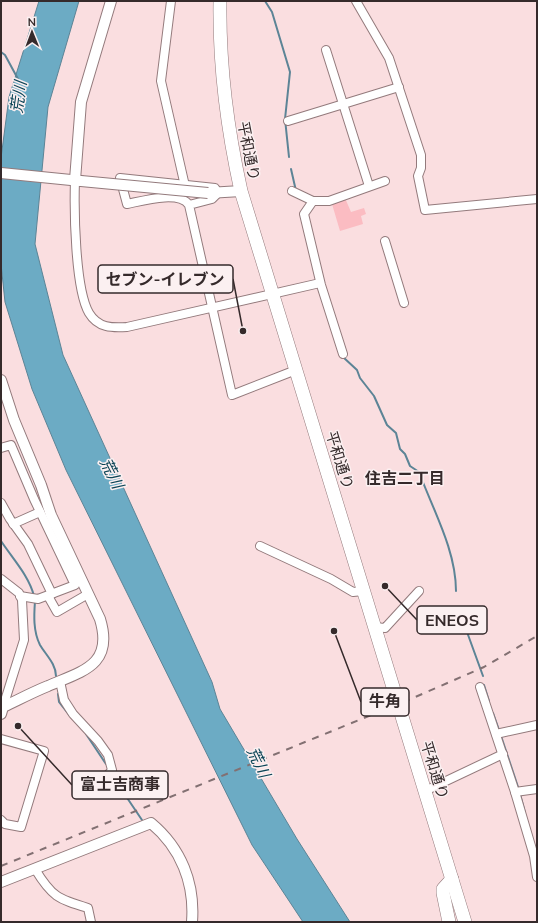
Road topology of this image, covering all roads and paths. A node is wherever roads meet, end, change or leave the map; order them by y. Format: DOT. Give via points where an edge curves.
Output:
graph roads {
  1 [pos="111,1"];
  2 [pos="171,1"];
  3 [pos="220,1"];
  4 [pos="356,1"];
  5 [pos="326,50"];
  6 [pos="399,87"];
  7 [pos="343,104"];
  8 [pos="288,121"];
  9 [pos="1,173"];
  10 [pos="75,180"];
  11 [pos="385,181"];
  12 [pos="185,186"];
  13 [pos="369,186"];
  14 [pos="240,191"];
  15 [pos="292,191"];
  16 [pos="213,193"];
  17 [pos="537,199"];
  18 [pos="313,201"];
  19 [pos="189,205"];
  20 [pos="385,241"];
  21 [pos="320,283"];
  22 [pos="272,294"];
  23 [pos="404,303"];
  24 [pos="211,307"];
  25 [pos="344,354"];
  26 [pos="296,370"];
  27 [pos="1,380"];
  28 [pos="1,448"];
  29 [pos="1,503"];
  30 [pos="40,512"];
  31 [pos="13,524"];
  32 [pos="260,546"];
  33 [pos="1,579"];
  34 [pos="363,591"];
  35 [pos="419,591"];
  36 [pos="88,594"];
  37 [pos="50,595"];
  38 [pos="20,596"];
  39 [pos="374,627"];
  40 [pos="60,681"];
  41 [pos="480,687"];
  42 [pos="2,710"];
  43 [pos="537,725"];
  44 [pos="496,734"];
  45 [pos="1,739"];
  46 [pos="502,754"];
  47 [pos="107,776"];
  48 [pos="537,789"];
  49 [pos="425,791"];
  50 [pos="515,792"];
  51 [pos="1,820"];
  52 [pos="536,865"];
  53 [pos="35,869"];
  54 [pos="537,877"];
  55 [pos="452,879"];
  56 [pos="1,882"];
  57 [pos="449,917"];
  58 [pos="91,922"];
  59 [pos="192,922"];
  60 [pos="465,922"];
  1 -- 10 [label="street" via="81,102"];
  2 -- 12 [label="street" via="161,81"];
  3 -- 14 [label="highway, 平和通り" via="221,70"];
  4 -- 6 [label="street" via="389,58"];
  5 -- 7 [label="street"];
  6 -- 7 [label="street"];
  6 -- 17 [label="street" via="421,155 418,176 425,210"];
  7 -- 8 [label="street"];
  7 -- 13 [label="street"];
  9 -- 10 [label="street"];
  10 -- 16 [label="street, bridge"];
  10 -- 24 [label="street" via="75,226 79,269 86,305 93,318 109,328 118,328"];
  11 -- 13 [label="street"];
  12 -- 16 [label="street" via="215,188"];
  12 -- 19 [label="street" via="120,178 128,204 160,197 181,199"];
  13 -- 18 [label="street" via="329,201"];
  14 -- 16 [label="street"];
  14 -- 22 [label="highway, 平和通り"];
  15 -- 18 [label="street"];
  16 -- 19 [label="street" via="212,199"];
  18 -- 21 [label="street" via="304,214"];
  19 -- 24 [label="street"];
  20 -- 23 [label="street"];
  21 -- 22 [label="street"];
  21 -- 25 [label="street"];
  22 -- 24 [label="street"];
  22 -- 26 [label="highway, 平和通り"];
  24 -- 26 [label="street" via="232,395"];
  26 -- 34 [label="highway, 平和通り"];
  27 -- 36 [label="street" via="51,515"];
  28 -- 30 [label="street" via="11,445"];
  29 -- 31 [label="street"];
  30 -- 31 [label="street"];
  30 -- 37 [label="street" via="75,585"];
  31 -- 37 [label="street" via="28,544"];
  32 -- 34 [label="street" via="353,592"];
  33 -- 38 [label="street"];
  34 -- 39 [label="highway, 平和通り"];
  35 -- 39 [label="street" via="385,628"];
  36 -- 37 [label="street" via="57,612"];
  36 -- 40 [label="street" via="104,632 104,646 95,662 88,668"];
  37 -- 38 [label="street" via="34,599"];
  38 -- 42 [label="street" via="24,640"];
  39 -- 49 [label="highway, 平和通り"];
  40 -- 42 [label="street"];
  40 -- 47 [label="street" via="64,700 73,714 108,755 112,770"];
  41 -- 44 [label="street"];
  43 -- 44 [label="street"];
  44 -- 46 [label="street"];
  45 -- 51 [label="street" via="44,751 21,827 5,824"];
  46 -- 49 [label="street"];
  46 -- 50 [label="street"];
  48 -- 50 [label="street"];
  49 -- 55 [label="highway, 平和通り"];
  50 -- 52 [label="street"];
  52 -- 54 [label="street"];
  53 -- 56 [label="street"];
  53 -- 58 [label="street" via="46,888 53,894 88,908"];
  53 -- 59 [label="street" via="151,823 174,848 187,874 193,906"];
  55 -- 57 [label="highway" via="443,889"];
  55 -- 60 [label="highway, 平和通り"];
}
